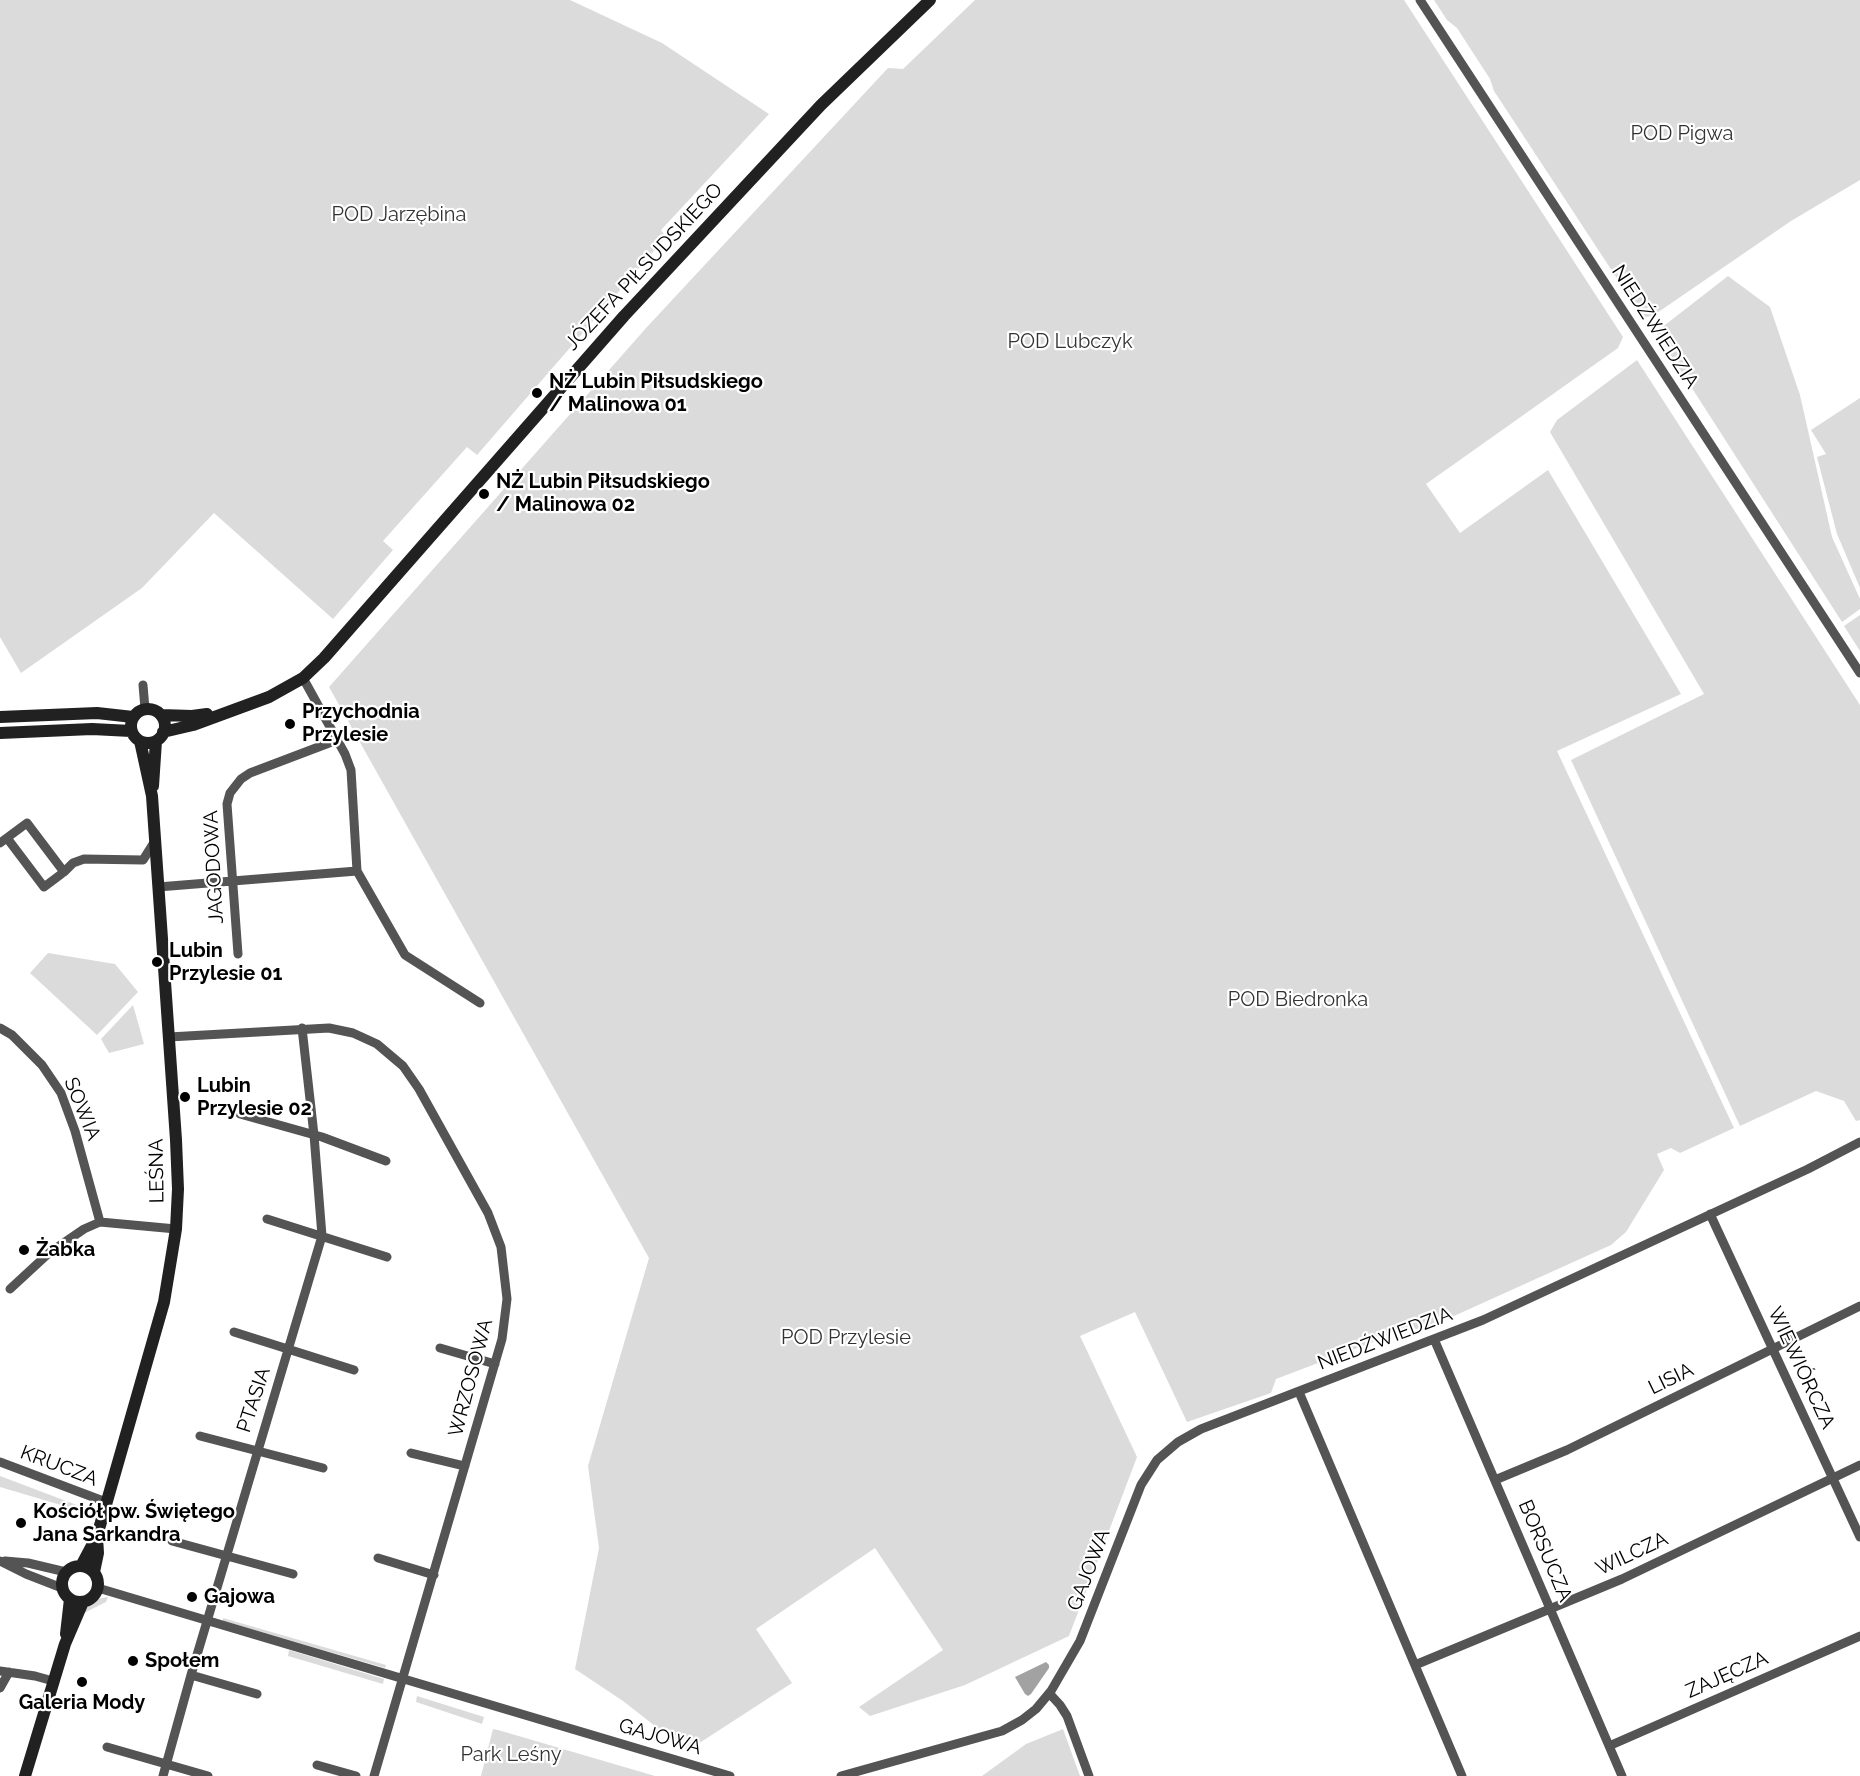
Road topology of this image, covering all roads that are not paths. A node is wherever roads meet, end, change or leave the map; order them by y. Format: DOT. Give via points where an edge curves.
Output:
graph roads {
  1 [pos="930,0"];
  2 [pos="1420,0"];
  3 [pos="1860,673"];
  4 [pos="303,678"];
  5 [pos="143,685"];
  6 [pos="145,709"];
  7 [pos="238,709"];
  8 [pos="161,715"];
  9 [pos="0,717"];
  10 [pos="133,717"];
  11 [pos="131,731"];
  12 [pos="0,732"];
  13 [pos="160,737"];
  14 [pos="140,741"];
  15 [pos="338,741"];
  16 [pos="152,796"];
  17 [pos="4,841"];
  18 [pos="155,841"];
  19 [pos="357,871"];
  20 [pos="63,872"];
  21 [pos="232,881"];
  22 [pos="158,887"];
  23 [pos="238,954"];
  24 [pos="480,1004"];
  25 [pos="0,1028"];
  26 [pos="302,1028"];
  27 [pos="169,1037"];
  28 [pos="240,1114"];
  29 [pos="314,1135"];
  30 [pos="1859,1144"];
  31 [pos="386,1161"];
  32 [pos="1710,1214"];
  33 [pos="267,1219"];
  34 [pos="100,1222"];
  35 [pos="176,1229"];
  36 [pos="322,1236"];
  37 [pos="387,1257"];
  38 [pos="10,1289"];
  39 [pos="1860,1306"];
  40 [pos="234,1332"];
  41 [pos="1434,1339"];
  42 [pos="440,1348"];
  43 [pos="289,1349"];
  44 [pos="1773,1349"];
  45 [pos="495,1364"];
  46 [pos="354,1370"];
  47 [pos="1299,1392"];
  48 [pos="200,1436"];
  49 [pos="257,1451"];
  50 [pos="411,1453"];
  51 [pos="0,1462"];
  52 [pos="1860,1465"];
  53 [pos="465,1466"];
  54 [pos="323,1468"];
  55 [pos="1833,1478"];
  56 [pos="1496,1480"];
  57 [pos="106,1502"];
  58 [pos="97,1536"];
  59 [pos="1860,1537"];
  60 [pos="172,1541"];
  61 [pos="226,1556"];
  62 [pos="378,1558"];
  63 [pos="0,1561"];
  64 [pos="81,1566"];
  65 [pos="66,1572"];
  66 [pos="93,1572"];
  67 [pos="293,1574"];
  68 [pos="434,1575"];
  69 [pos="62,1588"];
  70 [pos="98,1588"];
  71 [pos="70,1599"];
  72 [pos="83,1602"];
  73 [pos="1550,1610"];
  74 [pos="207,1622"];
  75 [pos="1860,1636"];
  76 [pos="65,1644"];
  77 [pos="1415,1665"];
  78 [pos="5,1671"];
  79 [pos="191,1675"];
  80 [pos="403,1679"];
  81 [pos="53,1682"];
  82 [pos="0,1688"];
  83 [pos="1049,1693"];
  84 [pos="257,1694"];
  85 [pos="1609,1746"];
  86 [pos="107,1747"];
  87 [pos="167,1764"];
  88 [pos="317,1765"];
  89 [pos="25,1776"];
  90 [pos="163,1776"];
  91 [pos="208,1776"];
  92 [pos="356,1776"];
  93 [pos="374,1776"];
  94 [pos="730,1776"];
  95 [pos="841,1776"];
  96 [pos="1089,1776"];
  97 [pos="1462,1776"];
  98 [pos="1622,1776"];
  1 -- 4 [label="street, JÓZEFA PIŁSUDSKIEGO" via="821,105 640,298"];
  2 -- 3 [label="street, NIEDŹWIEDZIA"];
  4 -- 7 [label="street, JÓZEFA PIŁSUDSKIEGO"];
  4 -- 15 [label="street"];
  5 -- 6 [label="street"];
  6 -- 8 [label="street"];
  6 -- 10 [label="street"];
  7 -- 8 [label="street, JÓZEFA PIŁSUDSKIEGO" via="192,716"];
  7 -- 13 [label="street, JÓZEFA PIŁSUDSKIEGO"];
  8 -- 13 [label="street" via="164,723"];
  9 -- 10 [label="street" via="97,713"];
  10 -- 11 [label="street"];
  11 -- 12 [label="street"];
  11 -- 14 [label="street"];
  13 -- 14 [label="street" via="151,743"];
  13 -- 16 [label="street, LEŚNA"];
  14 -- 16 [label="street, LEŚNA"];
  15 -- 19 [label="street" via="351,770"];
  15 -- 21 [label="street, JAGODOWA" via="241,778 227,804"];
  16 -- 18 [label="street, LEŚNA"];
  17 -- 20 [label="street" via="44,887"];
  17 -- 20 [label="street" via="27,823"];
  18 -- 20 [label="street" via="143,860 84,859"];
  18 -- 22 [label="street, LEŚNA"];
  19 -- 21 [label="street"];
  19 -- 24 [label="street" via="405,955"];
  21 -- 22 [label="street"];
  21 -- 23 [label="street, JAGODOWA"];
  22 -- 27 [label="street, LEŚNA"];
  25 -- 34 [label="street, SOWIA" via="42,1065 61,1093"];
  26 -- 27 [label="street, WRZOSOWA"];
  26 -- 29 [label="street, PTASIA"];
  26 -- 45 [label="street, WRZOSOWA" via="329,1028 365,1038 395,1058 420,1089 488,1213 501,1247 507,1311"];
  27 -- 35 [label="street, LEŚNA" via="178,1189"];
  28 -- 29 [label="street"];
  29 -- 31 [label="street"];
  29 -- 36 [label="street, PTASIA"];
  30 -- 32 [label="street, NIEDŹWIEDZIA"];
  32 -- 41 [label="street, NIEDŹWIEDZIA"];
  32 -- 44 [label="street, WIEWIÓRCZA"];
  33 -- 36 [label="street"];
  34 -- 35 [label="street"];
  34 -- 38 [label="street" via="49,1253"];
  35 -- 57 [label="street, LEŚNA" via="164,1302"];
  36 -- 37 [label="street"];
  36 -- 43 [label="street, PTASIA"];
  39 -- 44 [label="street, LISIA"];
  40 -- 43 [label="street"];
  41 -- 47 [label="street, NIEDŹWIEDZIA"];
  41 -- 56 [label="street, BORSUCZA"];
  42 -- 45 [label="street"];
  43 -- 46 [label="street"];
  43 -- 49 [label="street, PTASIA"];
  44 -- 55 [label="street, WIEWIÓRCZA"];
  44 -- 56 [label="street, LISIA" via="1567,1450"];
  45 -- 53 [label="street, WRZOSOWA"];
  47 -- 77 [label="street, NIEDŹWIEDZIA"];
  47 -- 83 [label="street, GAJOWA" via="1191,1434 1157,1460 1141,1485 1084,1632"];
  48 -- 49 [label="street"];
  49 -- 54 [label="street"];
  49 -- 61 [label="street, PTASIA"];
  50 -- 53 [label="street"];
  51 -- 57 [label="street, KRUCZA"];
  52 -- 55 [label="street, WILCZA"];
  53 -- 68 [label="street, WRZOSOWA"];
  55 -- 59 [label="street, WIEWIÓRCZA"];
  55 -- 73 [label="street, WILCZA"];
  56 -- 73 [label="street, BORSUCZA"];
  57 -- 58 [label="street, LEŚNA"];
  58 -- 64 [label="street, LEŚNA"];
  58 -- 66 [label="street, LEŚNA"];
  60 -- 61 [label="street"];
  61 -- 67 [label="street"];
  61 -- 74 [label="street, PTASIA"];
  62 -- 68 [label="street"];
  63 -- 65 [label="street"];
  63 -- 69 [label="street"];
  64 -- 65 [label="street"];
  64 -- 66 [label="street"];
  65 -- 69 [label="street"];
  66 -- 70 [label="street"];
  68 -- 80 [label="street, WRZOSOWA"];
  69 -- 71 [label="street"];
  70 -- 72 [label="street" via="93,1598"];
  70 -- 74 [label="street, GAJOWA"];
  71 -- 72 [label="street"];
  71 -- 76 [label="street"];
  72 -- 76 [label="street"];
  73 -- 77 [label="street, WILCZA"];
  73 -- 85 [label="street, BORSUCZA"];
  74 -- 79 [label="street, PTASIA"];
  74 -- 80 [label="street, GAJOWA"];
  75 -- 85 [label="street, ZAJĘCZA"];
  76 -- 81 [label="street"];
  77 -- 97 [label="street, NIEDŹWIEDZIA"];
  78 -- 81 [label="street"];
  78 -- 82 [label="street"];
  79 -- 84 [label="street"];
  79 -- 87 [label="street, PTASIA"];
  80 -- 93 [label="street, WRZOSOWA"];
  80 -- 94 [label="street, GAJOWA"];
  81 -- 89 [label="street"];
  83 -- 95 [label="street, GAJOWA" via="1028,1715 1002,1731"];
  83 -- 96 [label="street" via="1067,1716"];
  85 -- 98 [label="street, BORSUCZA"];
  86 -- 87 [label="street"];
  87 -- 90 [label="street, PTASIA"];
  87 -- 91 [label="street"];
  88 -- 92 [label="street"];
}
